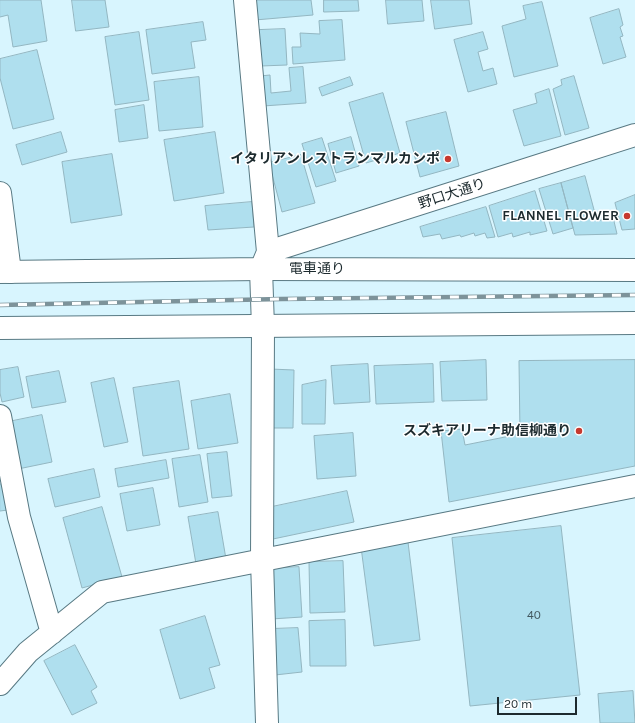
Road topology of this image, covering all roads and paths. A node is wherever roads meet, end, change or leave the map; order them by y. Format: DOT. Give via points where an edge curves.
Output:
graph roads {
  1 [pos="245,0"];
  2 [pos="635,135"];
  3 [pos="0,193"];
  4 [pos="265,261"];
  5 [pos="635,270"];
  6 [pos="5,272"];
  7 [pos="635,323"];
  8 [pos="263,327"];
  9 [pos="0,328"];
  10 [pos="0,416"];
  11 [pos="635,486"];
  12 [pos="262,560"];
  13 [pos="52,633"];
  14 [pos="0,684"];
  15 [pos="267,723"];
  1 -- 4 [label="street"];
  2 -- 4 [label="street, 野口大通り"];
  3 -- 6 [label="street"];
  4 -- 5 [label="street, 電車通り"];
  4 -- 6 [label="street, 電車通り"];
  4 -- 8 [label="street"];
  7 -- 8 [label="street"];
  8 -- 9 [label="street"];
  8 -- 12 [label="street"];
  10 -- 13 [label="street" via="19,517"];
  11 -- 12 [label="street"];
  12 -- 13 [label="street" via="102,592"];
  12 -- 15 [label="street"];
  13 -- 14 [label="street" via="28,652"];
}
